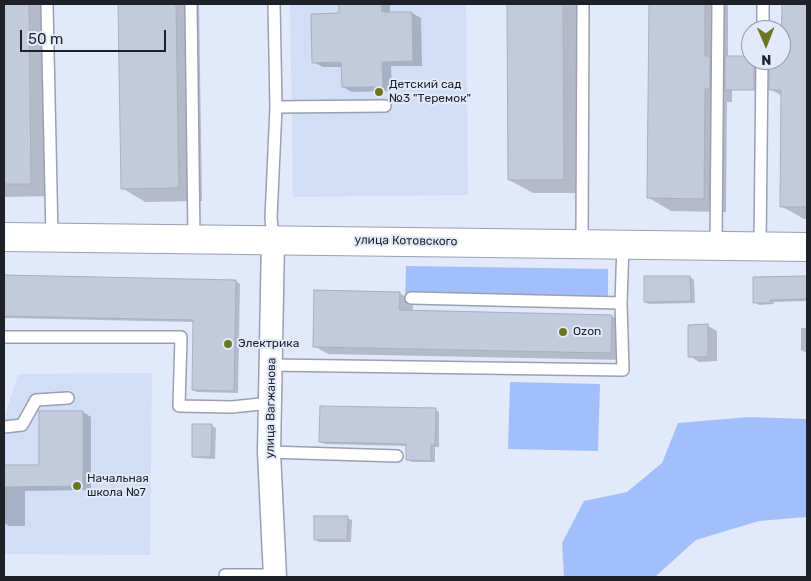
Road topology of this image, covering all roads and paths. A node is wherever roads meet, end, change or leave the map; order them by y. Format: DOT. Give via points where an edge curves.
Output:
graph roads {
  1 [pos="46,4"];
  2 [pos="191,4"];
  3 [pos="274,4"];
  4 [pos="583,4"];
  5 [pos="718,4"];
  6 [pos="763,4"];
  7 [pos="763,20"];
  8 [pos="762,70"];
  9 [pos="385,106"];
  10 [pos="276,107"];
  11 [pos="4,237"];
  12 [pos="52,238"];
  13 [pos="194,239"];
  14 [pos="273,240"];
  15 [pos="582,244"];
  16 [pos="623,244"];
  17 [pos="716,246"];
  18 [pos="760,246"];
  19 [pos="807,247"];
  20 [pos="411,298"];
  21 [pos="621,303"];
  22 [pos="4,336"];
  23 [pos="271,365"];
  24 [pos="68,398"];
  25 [pos="270,402"];
  26 [pos="4,427"];
  27 [pos="269,452"];
  28 [pos="397,456"];
  29 [pos="225,575"];
  30 [pos="275,576"];
  1 -- 12 [label="lane"];
  2 -- 13 [label="lane"];
  3 -- 10 [label="lane"];
  4 -- 15 [label="lane"];
  5 -- 17 [label="lane"];
  6 -- 7 [label="lane"];
  8 -- 18 [label="lane"];
  9 -- 10 [label="lane"];
  10 -- 14 [label="lane"];
  11 -- 12 [label="street, улица Котовского"];
  12 -- 13 [label="street, улица Котовского"];
  13 -- 14 [label="street, улица Котовского"];
  14 -- 15 [label="street, улица Котовского"];
  14 -- 23 [label="street, улица Вагжанова"];
  15 -- 16 [label="street, улица Котовского"];
  16 -- 17 [label="street, улица Котовского"];
  16 -- 21 [label="lane"];
  17 -- 18 [label="street, улица Котовского"];
  18 -- 19 [label="street, улица Котовского"];
  20 -- 21 [label="lane"];
  21 -- 23 [label="lane" via="623,370"];
  22 -- 25 [label="lane" via="181,337 179,406 232,407"];
  23 -- 25 [label="street, улица Вагжанова"];
  24 -- 26 [label="lane" via="36,400 22,425"];
  25 -- 27 [label="street, улица Вагжанова"];
  27 -- 28 [label="lane"];
  27 -- 30 [label="street, улица Вагжанова"];
  29 -- 30 [label="lane"];
}
